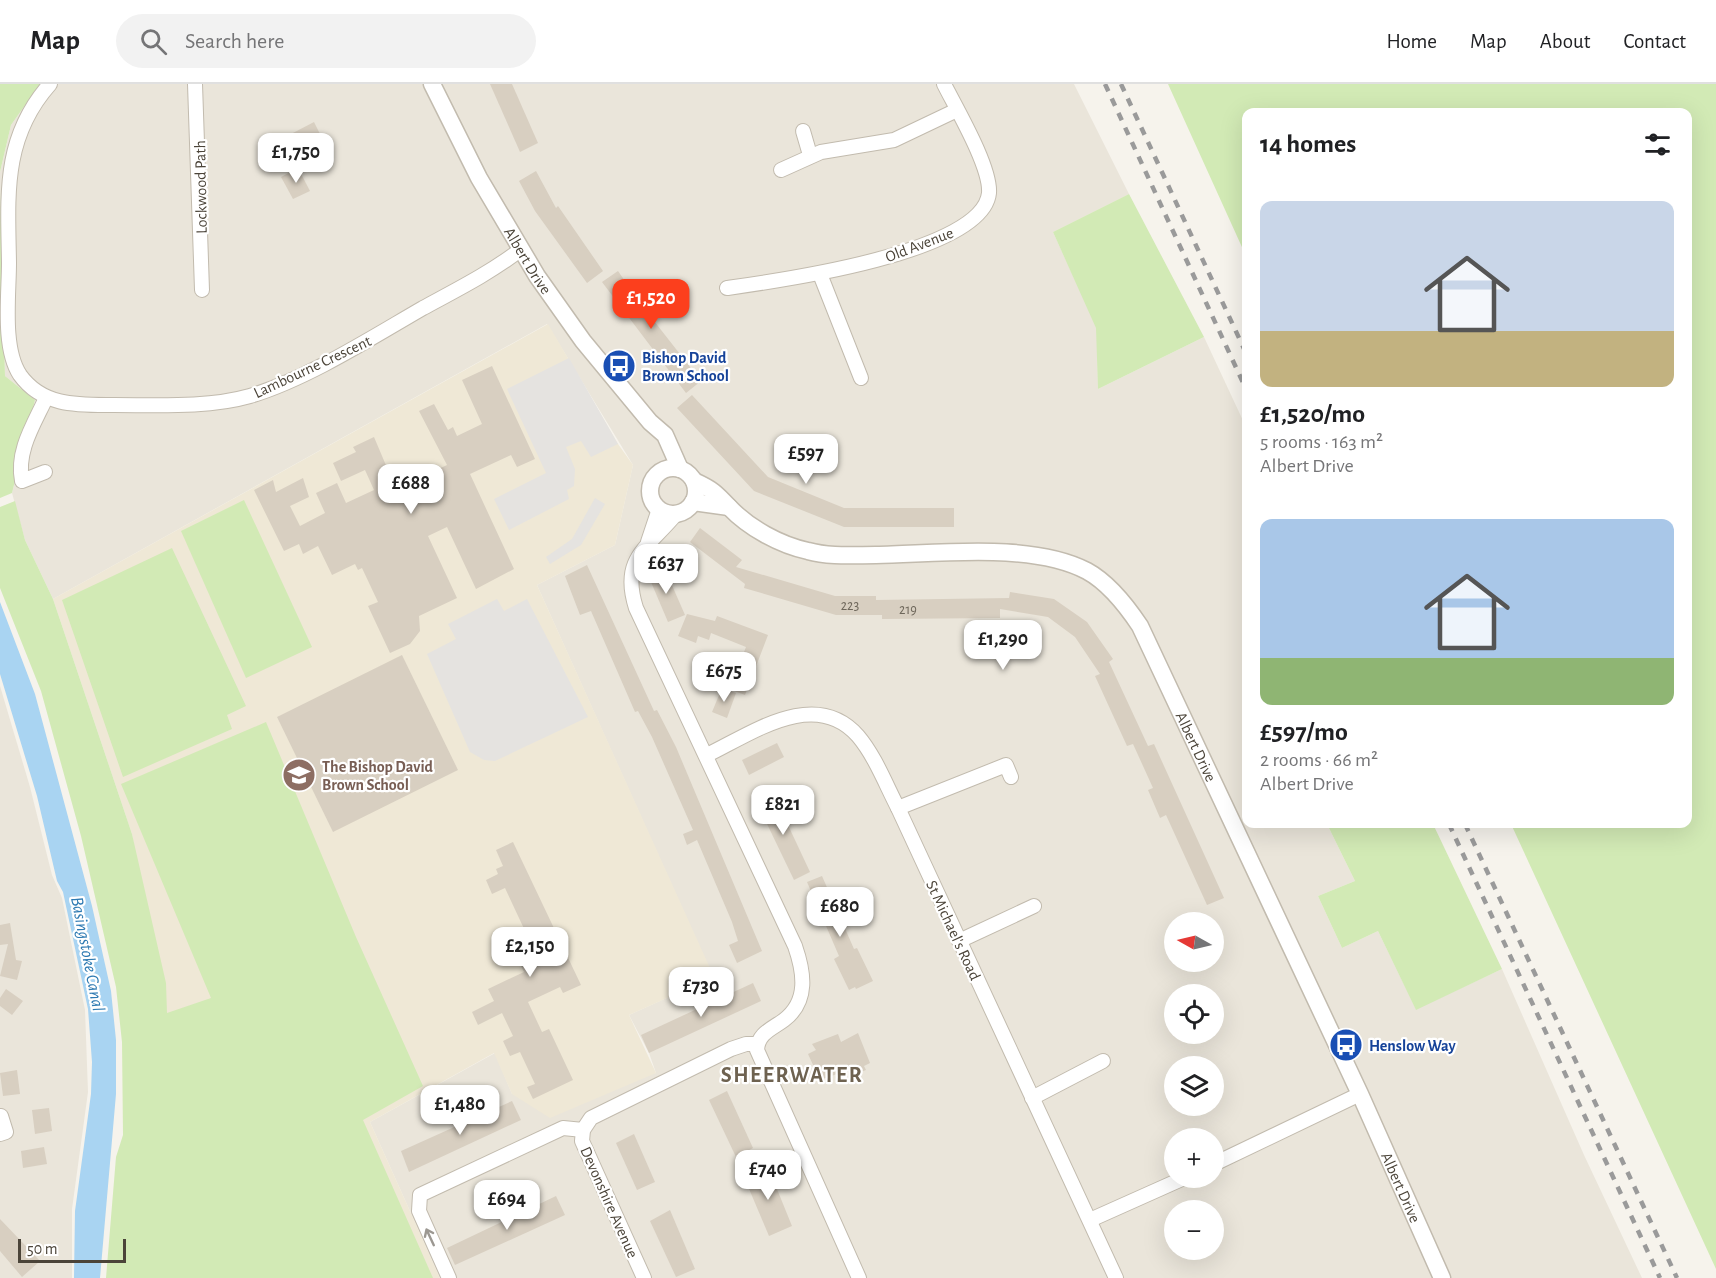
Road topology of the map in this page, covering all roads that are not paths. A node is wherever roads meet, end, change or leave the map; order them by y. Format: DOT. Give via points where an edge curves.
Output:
graph roads {
  1 [pos="50,84"];
  2 [pos="195,84"];
  3 [pos="432,84"];
  4 [pos="944,84"];
  5 [pos="957,111"];
  6 [pos="803,131"];
  7 [pos="810,155"];
  8 [pos="781,170"];
  9 [pos="520,250"];
  10 [pos="820,274"];
  11 [pos="727,288"];
  12 [pos="202,290"];
  13 [pos="861,378"];
  14 [pos="46,398"];
  15 [pos="673,469"];
  16 [pos="45,472"];
  17 [pos="694,481"];
  18 [pos="693,502"];
  19 [pos="729,507"];
  20 [pos="659,509"];
  21 [pos="676,514"];
  22 [pos="648,542"];
  23 [pos="707,755"];
  24 [pos="1011,777"];
  25 [pos="898,808"];
  26 [pos="1034,906"];
  27 [pos="959,941"];
  28 [pos="757,1044"];
  29 [pos="1103,1061"];
  30 [pos="1360,1094"];
  31 [pos="1032,1098"];
  32 [pos="1,1116"];
  33 [pos="583,1130"];
  34 [pos="0,1134"];
  35 [pos="1224,1159"];
  36 [pos="1164,1187"];
  37 [pos="1090,1220"];
  38 [pos="449,1278"];
  39 [pos="644,1278"];
  40 [pos="860,1278"];
  41 [pos="1116,1278"];
  42 [pos="1442,1278"];
  1 -- 14 [label="street, Lambourne Crescent" via="32,104 16,142 8,178 10,346 20,374"];
  2 -- 12 [label="street, Lockwood Path"];
  3 -- 9 [label="street, Albert Drive"];
  4 -- 5 [label="street, Old Avenue"];
  5 -- 7 [label="street" via="894,140"];
  5 -- 10 [label="street, Old Avenue" via="988,183 983,212 942,237 880,259"];
  6 -- 7 [label="street"];
  7 -- 8 [label="street"];
  9 -- 14 [label="street, Lambourne Crescent" via="374,337 249,396 196,403 116,405 73,404"];
  9 -- 15 [label="street, Albert Drive" via="583,341 650,422"];
  10 -- 11 [label="street, Old Avenue"];
  10 -- 13 [label="street"];
  14 -- 16 [label="street" via="22,450 22,481"];
  15 -- 17 [label="street"];
  15 -- 20 [label="street" via="653,478 650,486 650,495"];
  17 -- 18 [label="street"];
  17 -- 19 [label="street, Albert Drive" via="721,495"];
  18 -- 19 [label="street, Albert Drive"];
  18 -- 21 [label="street"];
  19 -- 30 [label="street, Albert Drive" via="777,540 811,552 1048,556 1103,582 1140,626"];
  20 -- 21 [label="street"];
  20 -- 22 [label="street"];
  21 -- 22 [label="street"];
  22 -- 23 [label="street" via="632,570 630,589"];
  23 -- 25 [label="street, St Michael's Road" via="793,715 826,716 850,728 862,741"];
  23 -- 28 [label="street" via="804,972 794,1010 763,1034"];
  24 -- 25 [label="street" via="1006,765"];
  25 -- 27 [label="street, St Michael's Road"];
  26 -- 27 [label="street"];
  27 -- 31 [label="street, St Michael's Road"];
  28 -- 33 [label="street, Devonshire Avenue" via="731,1049 591,1118"];
  28 -- 40 [label="street" via="762,1068"];
  29 -- 31 [label="street"];
  30 -- 35 [label="street"];
  30 -- 42 [label="street, Albert Drive"];
  31 -- 37 [label="street, St Michael's Road"];
  32 -- 34 [label="street" via="6,1132"];
  38 -- 33 [label="street, one-way" via="418,1211 420,1194 563,1128"];
  33 -- 39 [label="street, Devonshire Avenue" via="582,1142"];
  36 -- 37 [label="street"];
  37 -- 41 [label="street, St Michael's Road"];
}
